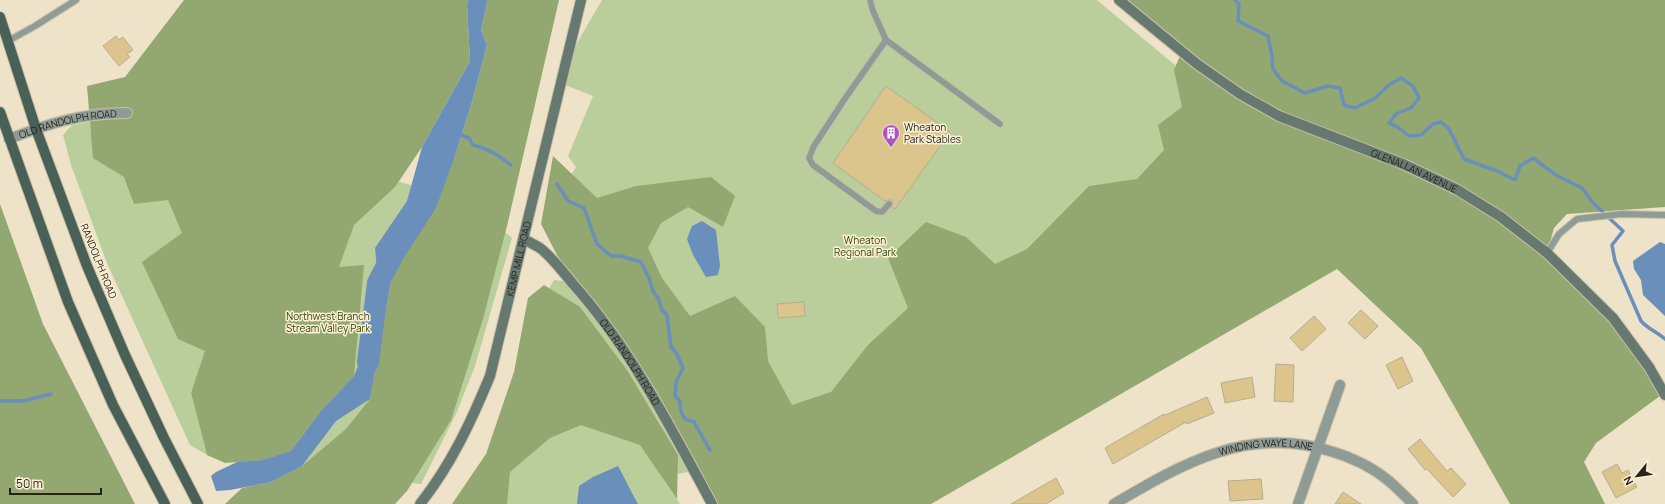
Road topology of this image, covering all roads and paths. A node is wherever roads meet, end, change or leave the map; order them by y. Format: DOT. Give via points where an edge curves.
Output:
graph roads {
  1 [pos="76,0"];
  2 [pos="581,0"];
  3 [pos="870,0"];
  4 [pos="1119,0"];
  5 [pos="0,17"];
  6 [pos="886,40"];
  7 [pos="8,41"];
  8 [pos="0,112"];
  9 [pos="127,113"];
  10 [pos="1000,124"];
  11 [pos="36,128"];
  12 [pos="9,139"];
  13 [pos="889,204"];
  14 [pos="1665,215"];
  15 [pos="524,239"];
  16 [pos="1547,253"];
  17 [pos="1340,386"];
  18 [pos="1664,393"];
  19 [pos="1318,447"];
  20 [pos="165,504"];
  21 [pos="198,504"];
  22 [pos="420,504"];
  23 [pos="712,504"];
  24 [pos="1114,504"];
  25 [pos="1298,504"];
  26 [pos="1413,504"];
  1 -- 7 [label="lane"];
  2 -- 15 [label="street, KEMP MILL ROAD"];
  3 -- 6 [label="lane"];
  4 -- 16 [label="street, GLENALLAN AVENUE" via="1197,64 1240,94 1279,116 1403,164 1456,189 1501,217"];
  5 -- 7 [label="main road, RANDOLPH ROAD"];
  6 -- 10 [label="lane"];
  6 -- 13 [label="lane" via="844,100 809,158 813,165 876,210 882,212"];
  7 -- 11 [label="main road, RANDOLPH ROAD"];
  8 -- 12 [label="main road"];
  9 -- 11 [label="street, OLD RANDOLPH ROAD" via="73,117"];
  11 -- 12 [label="street, OLD RANDOLPH ROAD"];
  11 -- 21 [label="main road, RANDOLPH ROAD" via="87,266 125,355"];
  12 -- 20 [label="main road" via="74,316 113,405"];
  14 -- 16 [label="lane" via="1621,214 1577,219 1559,234"];
  15 -- 22 [label="street, KEMP MILL ROAD" via="490,376 460,443 438,482"];
  15 -- 23 [label="street, OLD RANDOLPH ROAD" via="540,249 566,277 595,309 621,344 669,424"];
  16 -- 18 [label="street, GLENALLAN AVENUE" via="1613,318"];
  17 -- 19 [label="street"];
  19 -- 24 [label="street, WINDING WAYE LANE" via="1307,444 1262,442 1235,447 1198,459"];
  19 -- 25 [label="street"];
  19 -- 26 [label="street, WINDING WAYE LANE" via="1351,457 1388,480"];
}
